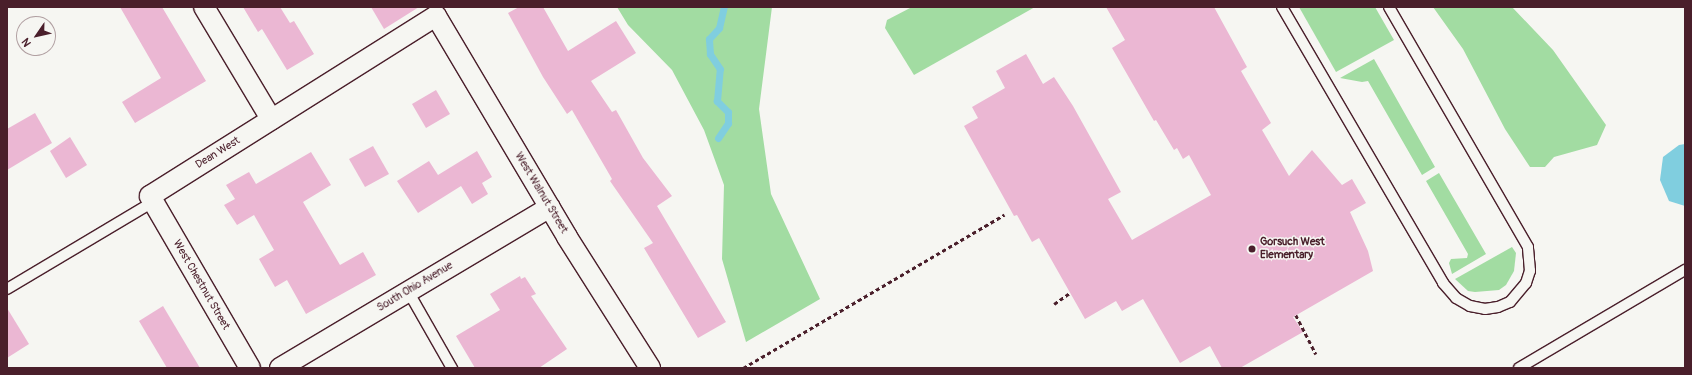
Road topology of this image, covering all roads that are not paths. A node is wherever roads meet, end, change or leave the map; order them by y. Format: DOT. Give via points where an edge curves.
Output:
graph roads {
  1 [pos="204,7"];
  2 [pos="1282,7"];
  3 [pos="1389,7"];
  4 [pos="436,16"];
  5 [pos="271,119"];
  6 [pos="153,202"];
  7 [pos="550,207"];
  8 [pos="1685,270"];
  9 [pos="7,288"];
  10 [pos="408,291"];
  11 [pos="250,368"];
  12 [pos="280,368"];
  13 [pos="452,368"];
  14 [pos="650,368"];
  15 [pos="1519,368"];
  1 -- 5 [label="street"];
  2 -- 3 [label="lane" via="1443,283 1456,298 1470,306 1485,309 1498,307 1510,302 1526,283 1530,271 1528,247"];
  4 -- 5 [label="street, Dean West"];
  4 -- 7 [label="street, West Walnut Street"];
  5 -- 6 [label="street, Dean West" via="150,196"];
  6 -- 9 [label="lane, Dean West"];
  6 -- 11 [label="street, West Chestnut Street"];
  7 -- 10 [label="street, South Ohio Avenue"];
  7 -- 14 [label="street, West Walnut Street"];
  8 -- 15 [label="lane"];
  10 -- 12 [label="street, South Ohio Avenue"];
  10 -- 13 [label="lane"];
}
